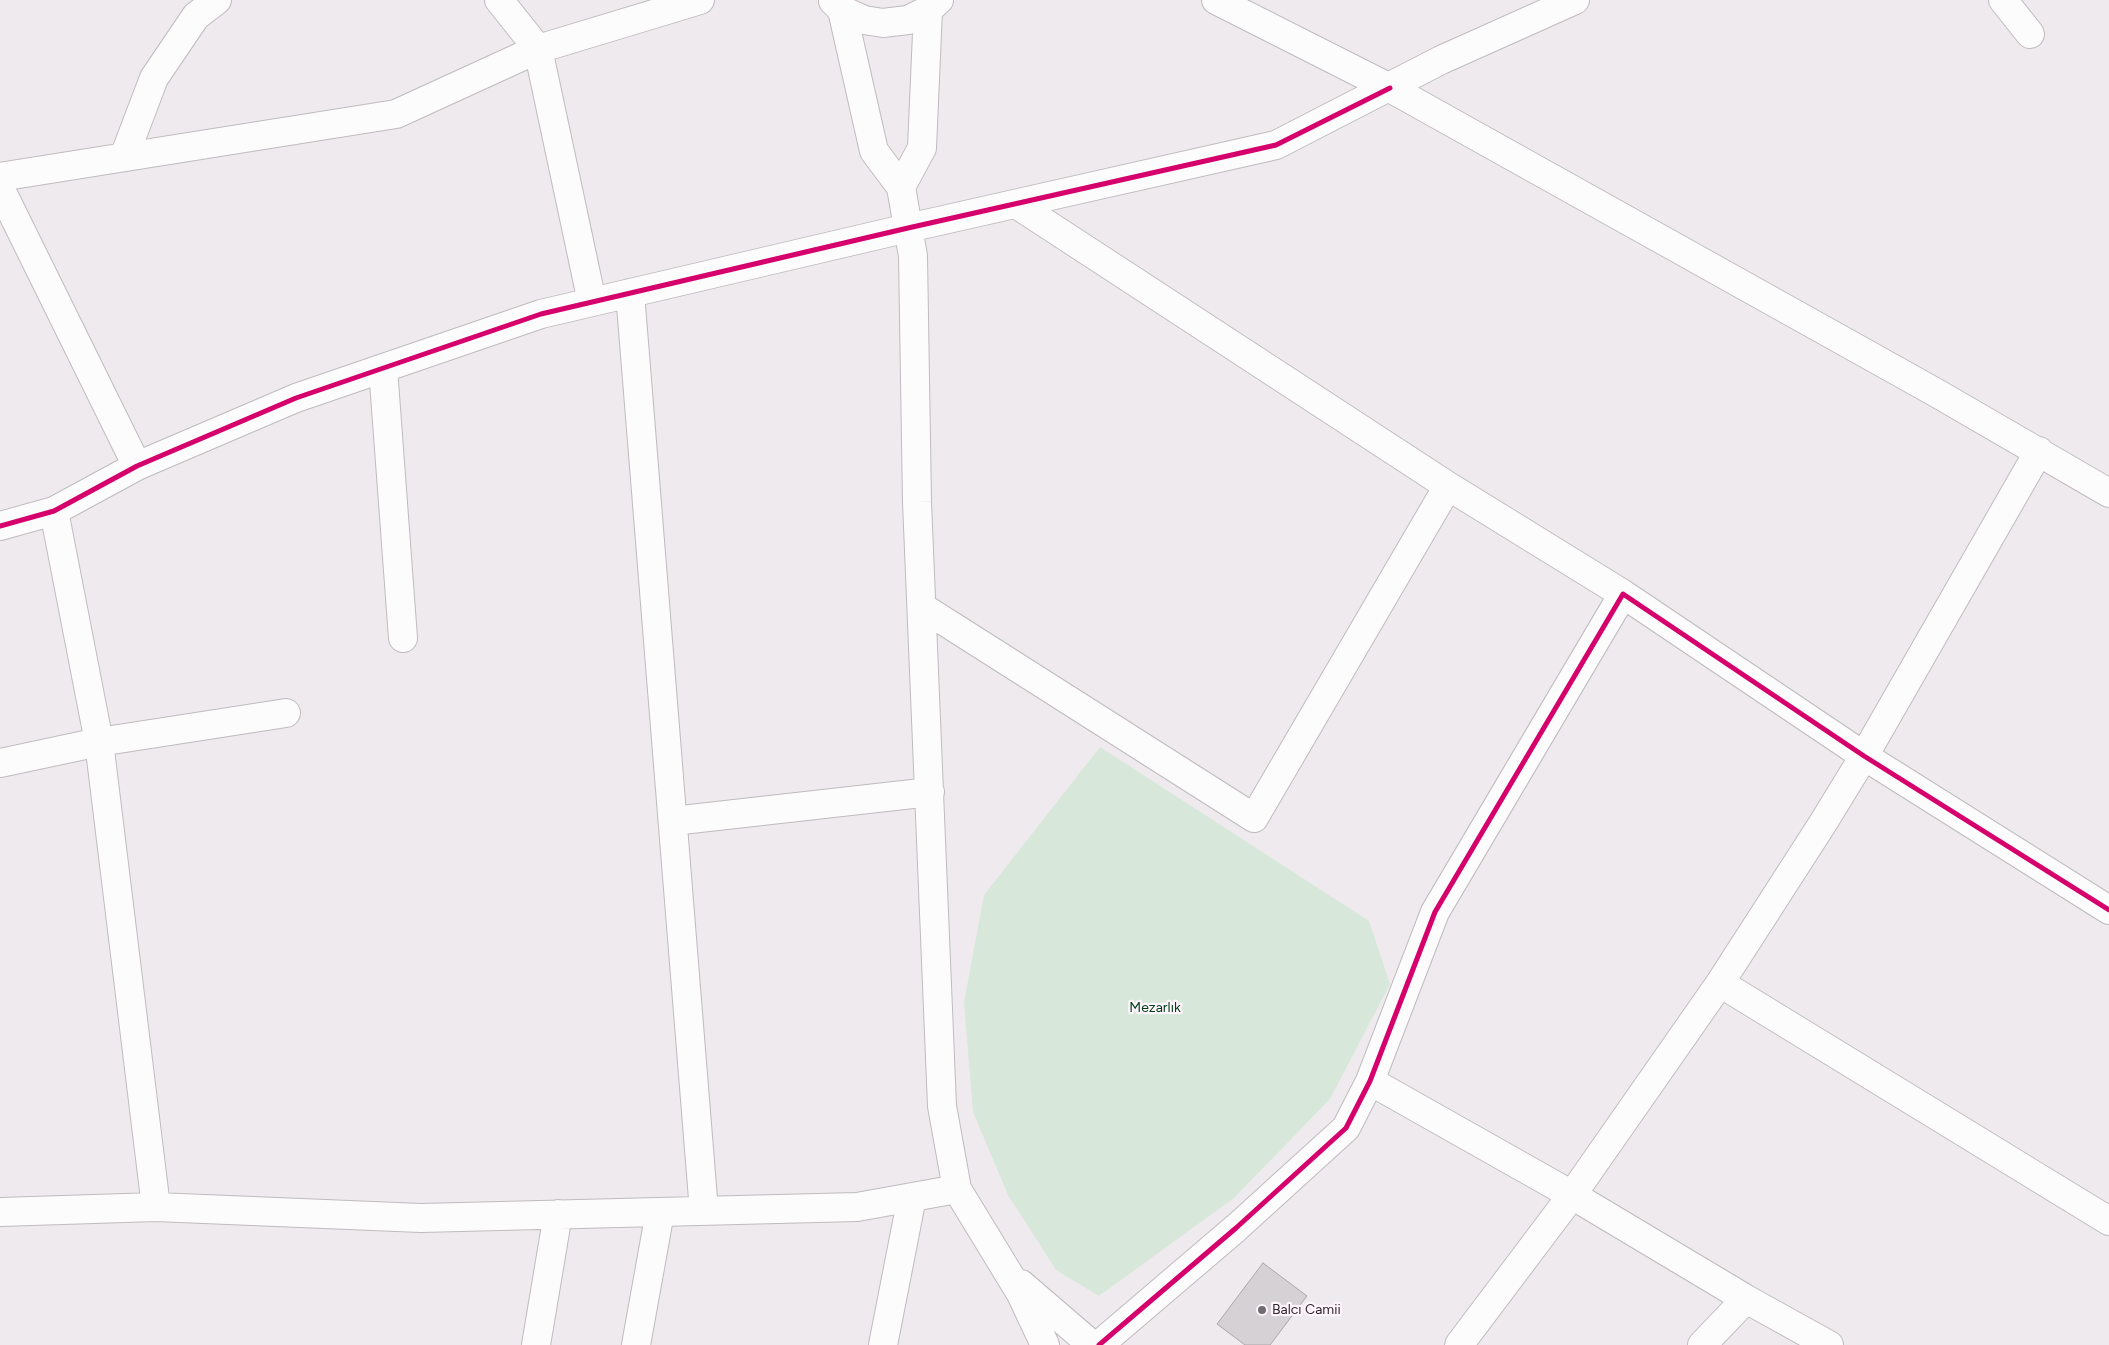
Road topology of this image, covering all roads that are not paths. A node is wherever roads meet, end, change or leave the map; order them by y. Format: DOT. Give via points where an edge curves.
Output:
graph roads {
  1 [pos="217,0"];
  2 [pos="499,0"];
  3 [pos="700,0"];
  4 [pos="1216,0"];
  5 [pos="1575,0"];
  6 [pos="2004,0"];
  7 [pos="837,5"];
  8 [pos="933,5"];
  9 [pos="2030,34"];
  10 [pos="538,49"];
  11 [pos="1390,88"];
  12 [pos="124,157"];
  13 [pos="0,177"];
  14 [pos="901,187"];
  15 [pos="0,188"];
  16 [pos="1016,204"];
  17 [pos="908,228"];
  18 [pos="630,293"];
  19 [pos="592,302"];
  20 [pos="383,368"];
  21 [pos="2039,451"];
  22 [pos="137,466"];
  23 [pos="1448,486"];
  24 [pos="2109,493"];
  25 [pos="54,511"];
  26 [pos="0,526"];
  27 [pos="1623,594"];
  28 [pos="922,607"];
  29 [pos="402,638"];
  30 [pos="286,713"];
  31 [pos="99,742"];
  32 [pos="1864,756"];
  33 [pos="0,764"];
  34 [pos="930,792"];
  35 [pos="673,821"];
  36 [pos="2109,910"];
  37 [pos="1720,983"];
  38 [pos="1370,1082"];
  39 [pos="956,1189"];
  40 [pos="1572,1195"];
  41 [pos="912,1197"];
  42 [pos="156,1207"];
  43 [pos="704,1210"];
  44 [pos="0,1212"];
  45 [pos="660,1212"];
  46 [pos="558,1214"];
  47 [pos="2109,1221"];
  48 [pos="1010,1275"];
  49 [pos="1746,1299"];
  50 [pos="536,1345"];
  51 [pos="636,1345"];
  52 [pos="883,1345"];
  53 [pos="1045,1345"];
  54 [pos="1092,1345"];
  55 [pos="1099,1345"];
  56 [pos="1459,1345"];
  57 [pos="1702,1345"];
  58 [pos="1830,1345"];
  1 -- 12 [label="street" via="196,16 154,78"];
  2 -- 10 [label="street"];
  3 -- 10 [label="street"];
  4 -- 11 [label="street"];
  5 -- 11 [label="street" via="1441,60"];
  6 -- 9 [label="street"];
  7 -- 8 [label="street" via="864,20 883,23 908,20"];
  7 -- 14 [label="street" via="874,152"];
  8 -- 14 [label="street" via="922,148"];
  10 -- 12 [label="street" via="396,114"];
  10 -- 19 [label="street"];
  11 -- 16 [label="street" via="1276,145"];
  11 -- 21 [label="street"];
  12 -- 13 [label="street"];
  14 -- 17 [label="street"];
  15 -- 22 [label="street"];
  16 -- 17 [label="street"];
  16 -- 23 [label="street"];
  17 -- 18 [label="street"];
  17 -- 28 [label="street" via="913,256"];
  18 -- 19 [label="street"];
  18 -- 35 [label="street"];
  19 -- 20 [label="street" via="540,314"];
  20 -- 22 [label="street" via="296,398"];
  20 -- 29 [label="street"];
  21 -- 24 [label="street"];
  21 -- 32 [label="street"];
  22 -- 25 [label="street"];
  23 -- 27 [label="street"];
  23 -- 28 [label="street" via="1254,818"];
  25 -- 26 [label="street"];
  25 -- 31 [label="street"];
  27 -- 32 [label="street"];
  27 -- 38 [label="street" via="1435,912"];
  28 -- 34 [label="street"];
  30 -- 31 [label="street"];
  31 -- 33 [label="street"];
  31 -- 42 [label="street"];
  32 -- 36 [label="street"];
  32 -- 37 [label="street"];
  34 -- 35 [label="street"];
  34 -- 39 [label="street" via="942,1106"];
  35 -- 43 [label="street"];
  37 -- 40 [label="street"];
  37 -- 47 [label="street"];
  38 -- 40 [label="street"];
  38 -- 55 [label="street" via="1346,1128 1236,1228"];
  39 -- 41 [label="street"];
  39 -- 48 [label="street"];
  40 -- 49 [label="street"];
  40 -- 56 [label="street"];
  41 -- 43 [label="street" via="856,1207"];
  41 -- 52 [label="street"];
  42 -- 44 [label="street"];
  42 -- 46 [label="street" via="421,1218"];
  43 -- 45 [label="street"];
  45 -- 46 [label="street"];
  45 -- 51 [label="street"];
  46 -- 50 [label="street"];
  48 -- 53 [label="street"];
  48 -- 54 [label="street"];
  49 -- 57 [label="street"];
  49 -- 58 [label="street"];
}
